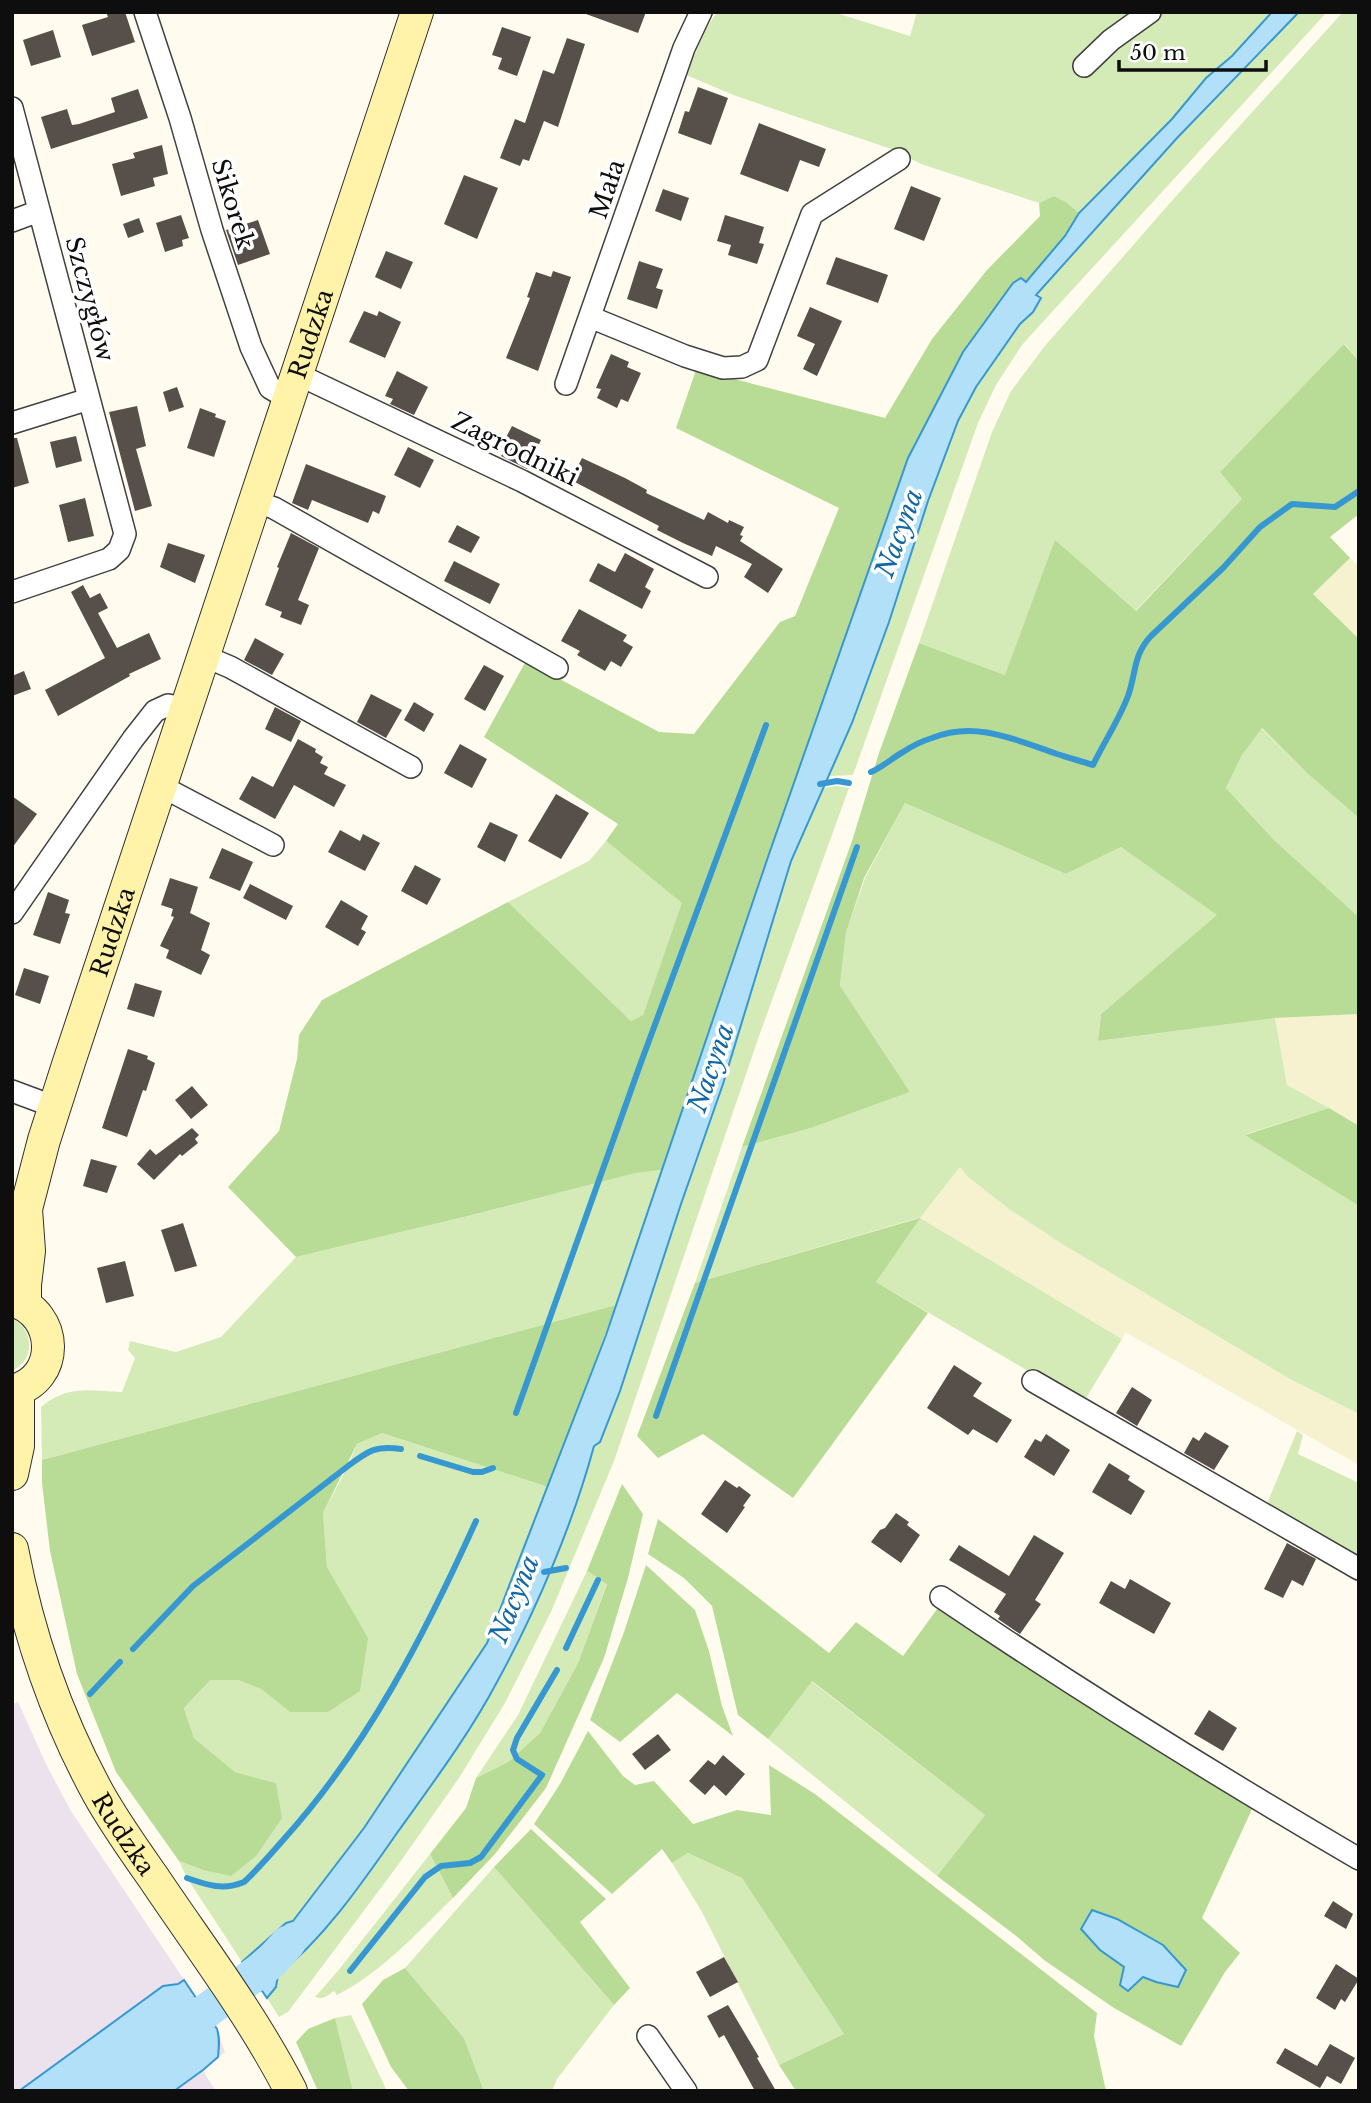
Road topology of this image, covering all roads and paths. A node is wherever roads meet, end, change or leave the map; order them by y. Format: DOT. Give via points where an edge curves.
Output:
graph roads {
  1 [pos="145,12"];
  2 [pos="417,12"];
  3 [pos="701,12"];
  4 [pos="1150,12"];
  5 [pos="1084,65"];
  6 [pos="12,108"];
  7 [pos="899,159"];
  8 [pos="39,211"];
  9 [pos="12,221"];
  10 [pos="590,317"];
  11 [pos="566,384"];
  12 [pos="293,386"];
  13 [pos="89,399"];
  14 [pos="12,423"];
  15 [pos="255,501"];
  16 [pos="707,577"];
  17 [pos="12,592"];
  18 [pos="204,656"];
  19 [pos="557,668"];
  20 [pos="186,709"];
  21 [pos="411,766"];
  22 [pos="161,786"];
  23 [pos="273,845"];
  24 [pos="13,912"];
  25 [pos="12,1091"];
  26 [pos="55,1107"];
  27 [pos="19,1222"];
  28 [pos="19,1303"];
  29 [pos="1034,1381"];
  30 [pos="15,1391"];
  31 [pos="12,1474"];
  32 [pos="12,1549"];
  33 [pos="1359,1569"];
  34 [pos="942,1597"];
  35 [pos="1359,1859"];
  36 [pos="648,2036"];
  37 [pos="291,2091"];
  38 [pos="686,2091"];
  1 -- 12 [label="street, Sikorek" via="251,347 270,388"];
  2 -- 12 [label="main road, Rudzka"];
  3 -- 10 [label="street, Mała" via="684,48"];
  4 -- 5 [label="street"];
  6 -- 8 [label="street, Szczygłów"];
  7 -- 10 [label="street" via="812,214 757,360 742,368 723,368 685,356"];
  8 -- 9 [label="street, Szczygłów"];
  8 -- 13 [label="street, Szczygłów"];
  10 -- 11 [label="street, Mała"];
  12 -- 15 [label="main road, Rudzka"];
  12 -- 16 [label="street, Zagrodniki" via="522,481"];
  13 -- 14 [label="street, Szczygłów"];
  13 -- 17 [label="street, Szczygłów" via="125,540 110,559"];
  15 -- 18 [label="main road, Rudzka"];
  15 -- 19 [label="street"];
  18 -- 20 [label="main road, Rudzka"];
  18 -- 21 [label="street"];
  20 -- 22 [label="main road, Rudzka"];
  20 -- 24 [label="street" via="167,705 155,711"];
  22 -- 23 [label="street"];
  22 -- 26 [label="main road, Rudzka"];
  25 -- 26 [label="street"];
  26 -- 27 [label="main road, Rudzka"];
  27 -- 28 [label="main road, Rudzka" via="29,1251"];
  28 -- 30 [label="main road" via="33,1311 44,1327 49,1348 36,1378"];
  29 -- 33 [label="street"];
  30 -- 31 [label="main road" via="18,1446"];
  32 -- 37 [label="main road, Rudzka" via="43,1664 78,1755 120,1830 254,2026"];
  34 -- 35 [label="street"];
  36 -- 38 [label="street"];
}
